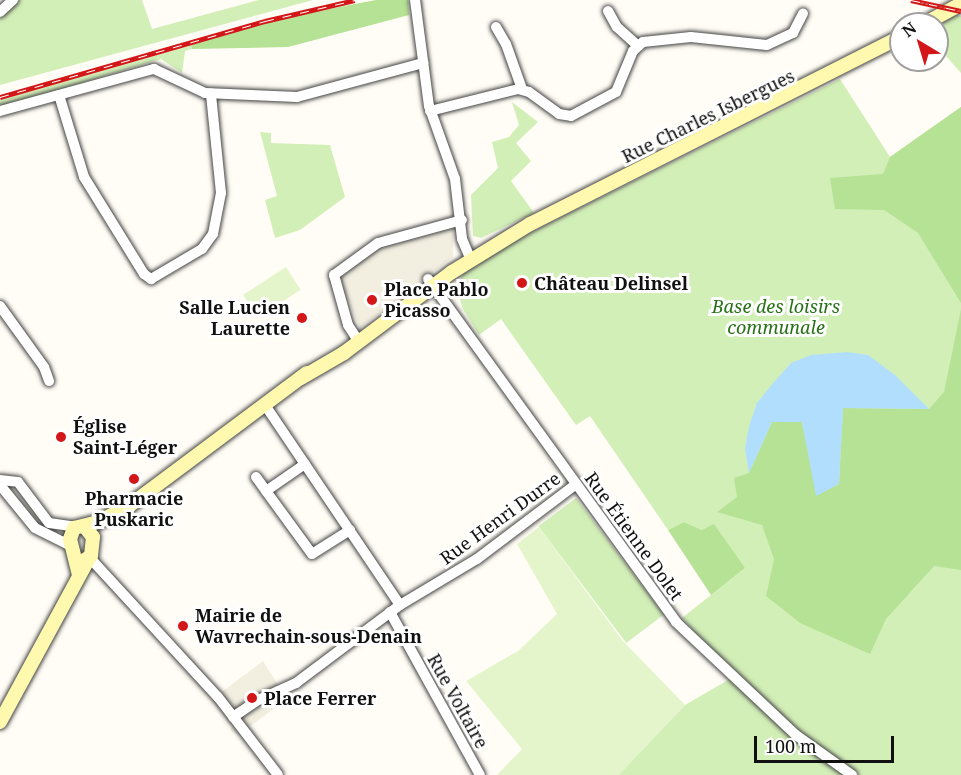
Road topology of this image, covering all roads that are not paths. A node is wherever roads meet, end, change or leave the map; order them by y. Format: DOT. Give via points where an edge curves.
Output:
graph roads {
  1 [pos="13,0"];
  2 [pos="415,0"];
  3 [pos="961,4"];
  4 [pos="0,12"];
  5 [pos="608,12"];
  6 [pos="946,12"];
  7 [pos="803,13"];
  8 [pos="496,27"];
  9 [pos="889,43"];
  10 [pos="638,46"];
  11 [pos="423,63"];
  12 [pos="522,89"];
  13 [pos="211,94"];
  14 [pos="59,95"];
  15 [pos="0,111"];
  16 [pos="430,111"];
  17 [pos="462,219"];
  18 [pos="469,257"];
  19 [pos="430,282"];
  20 [pos="0,306"];
  21 [pos="357,339"];
  22 [pos="49,381"];
  23 [pos="265,405"];
  24 [pos="305,464"];
  25 [pos="256,477"];
  26 [pos="0,480"];
  27 [pos="576,484"];
  28 [pos="0,485"];
  29 [pos="266,491"];
  30 [pos="129,506"];
  31 [pos="81,526"];
  32 [pos="351,530"];
  33 [pos="84,553"];
  34 [pos="395,609"];
  35 [pos="233,717"];
  36 [pos="0,722"];
  37 [pos="278,775"];
  38 [pos="480,775"];
  39 [pos="852,775"];
  1 -- 4 [label="street"];
  2 -- 11 [label="street"];
  3 -- 6 [label="main road"];
  5 -- 10 [label="street" via="617,27"];
  7 -- 10 [label="street" via="793,33 767,45 691,37 654,40"];
  8 -- 12 [label="street"];
  9 -- 18 [label="main road, Rue Charles Isbergues"];
  10 -- 12 [label="street" via="616,92 575,115 559,114"];
  11 -- 13 [label="street" via="303,97"];
  11 -- 16 [label="street"];
  12 -- 16 [label="street"];
  13 -- 14 [label="street" via="154,69"];
  13 -- 14 [label="street" via="221,193 213,234 202,249 151,279 144,274 84,177"];
  14 -- 15 [label="street"];
  16 -- 17 [label="street" via="455,179"];
  17 -- 18 [label="street"];
  17 -- 21 [label="street" via="378,243 334,274"];
  18 -- 19 [label="main road, Rue Charles Isbergues"];
  19 -- 21 [label="main road, Rue Charles Isbergues"];
  19 -- 27 [label="street, Rue Étienne Dolet"];
  20 -- 22 [label="street" via="44,367"];
  21 -- 23 [label="main road, Rue Charles Isbergues"];
  23 -- 24 [label="street, Rue Voltaire"];
  23 -- 30 [label="main road, Rue Charles Isbergues"];
  24 -- 29 [label="street"];
  24 -- 32 [label="street, Rue Voltaire"];
  25 -- 29 [label="street"];
  26 -- 31 [label="street" via="18,482 49,523"];
  27 -- 34 [label="street, Rue Henri Durre" via="477,559"];
  27 -- 39 [label="street, Rue Étienne Dolet" via="682,628 796,735"];
  28 -- 33 [label="street" via="35,528"];
  29 -- 32 [label="street" via="312,555"];
  30 -- 31 [label="main road, Rue Charles Isbergues"];
  30 -- 33 [label="main road, Rue Charles Isbergues"];
  31 -- 33 [label="main road" via="91,531"];
  31 -- 33 [label="main road" via="70,536"];
  32 -- 34 [label="street, Rue Voltaire"];
  33 -- 35 [label="street"];
  33 -- 36 [label="main road, Rue Charles Isbergues" via="79,575"];
  34 -- 35 [label="street, Rue Henri Durre" via="291,687 258,700"];
  34 -- 38 [label="street, Rue Voltaire"];
  35 -- 37 [label="street"];
}
